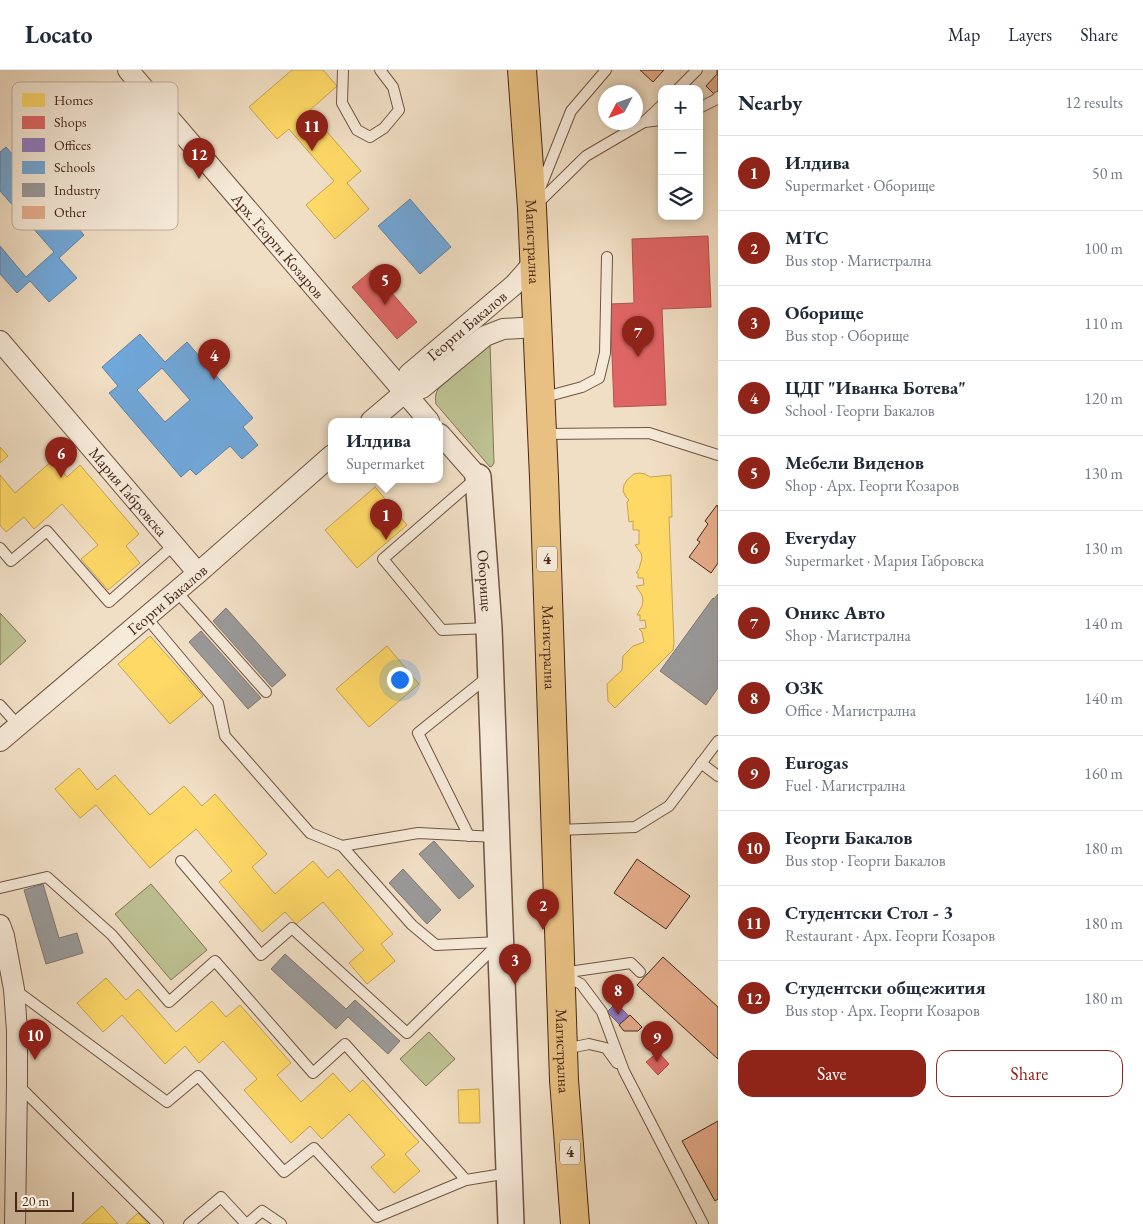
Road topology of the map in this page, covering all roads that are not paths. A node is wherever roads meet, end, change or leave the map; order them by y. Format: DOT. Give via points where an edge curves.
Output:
graph roads {
  1 [pos="128,70"];
  2 [pos="343,70"];
  3 [pos="380,70"];
  4 [pos="522,70"];
  5 [pos="606,70"];
  6 [pos="696,70"];
  7 [pos="138,82"];
  8 [pos="682,85"];
  9 [pos="718,97"];
  10 [pos="703,106"];
  11 [pos="658,108"];
  12 [pos="658,120"];
  13 [pos="644,122"];
  14 [pos="178,128"];
  15 [pos="532,208"];
  16 [pos="607,257"];
  17 [pos="535,261"];
  18 [pos="538,327"];
  19 [pos="0,341"];
  20 [pos="404,392"];
  21 [pos="540,398"];
  22 [pos="374,418"];
  23 [pos="426,418"];
  24 [pos="542,434"];
  25 [pos="443,437"];
  26 [pos="718,455"];
  27 [pos="328,459"];
  28 [pos="478,477"];
  29 [pos="174,545"];
  30 [pos="0,548"];
  31 [pos="198,573"];
  32 [pos="176,591"];
  33 [pos="146,617"];
  34 [pos="489,628"];
  35 [pos="491,674"];
  36 [pos="266,692"];
  37 [pos="0,705"];
  38 [pos="18,725"];
  39 [pos="0,740"];
  40 [pos="718,741"];
  41 [pos="701,764"];
  42 [pos="718,776"];
  43 [pos="556,830"];
  44 [pos="469,836"];
  45 [pos="497,838"];
  46 [pos="342,846"];
  47 [pos="181,861"];
  48 [pos="0,888"];
  49 [pos="0,925"];
  50 [pos="501,942"];
  51 [pos="640,972"];
  52 [pos="561,973"];
  53 [pos="14,989"];
  54 [pos="563,1049"];
  55 [pos="624,1071"];
  56 [pos="564,1080"];
  57 [pos="17,1084"];
  58 [pos="509,1173"];
  59 [pos="466,1180"];
  60 [pos="375,1221"];
  61 [pos="15,1224"];
  62 [pos="158,1224"];
  63 [pos="189,1224"];
  64 [pos="246,1224"];
  65 [pos="280,1224"];
  66 [pos="511,1224"];
  67 [pos="567,1224"];
  68 [pos="576,1224"];
  69 [pos="703,1224"];
  1 -- 7 [label="street, Арх. Георги Козаров"];
  2 -- 3 [label="lane" via="342,103 357,130 370,137 384,128 399,110 393,87"];
  4 -- 15 [label="main road, Магистрална / 4"];
  5 -- 15 [label="lane" via="571,111"];
  6 -- 8 [label="lane"];
  9 -- 10 [label="lane"];
  11 -- 13 [label="lane"];
  12 -- 13 [label="lane"];
  13 -- 15 [label="lane" via="586,156"];
  14 -- 20 [label="street, Арх. Георги Козаров"];
  15 -- 17 [label="main road, Магистрална / 4"];
  16 -- 21 [label="lane" via="605,353 599,378 582,387"];
  17 -- 18 [label="main road, Магистрална / 4"];
  17 -- 20 [label="street, Георги Бакалов" via="514,284 409,374"];
  18 -- 20 [label="street, Георги Бакалов" via="502,329 485,336 422,388"];
  18 -- 21 [label="main road, Магистрална / 4"];
  19 -- 29 [label="street, Мария Габровска"];
  20 -- 22 [label="street, Георги Бакалов"];
  20 -- 23 [label="street, Арх. Георги Козаров"];
  21 -- 24 [label="main road, Магистрална / 4"];
  24 -- 26 [label="lane" via="649,433"];
  24 -- 43 [label="main road, Магистрална / 4"];
  25 -- 28 [label="street"];
  27 -- 31 [label="street, Георги Бакалов"];
  28 -- 34 [label="street, Оборище"];
  28 -- 34 [label="lane" via="383,559 442,630"];
  29 -- 30 [label="lane" via="109,602 47,531 11,562"];
  29 -- 31 [label="street, Мария Габровска"];
  31 -- 32 [label="street, Георги Бакалов"];
  32 -- 33 [label="street, Георги Бакалов"];
  32 -- 36 [label="lane"];
  33 -- 38 [label="street, Георги Бакалов"];
  33 -- 46 [label="lane" via="218,703 225,736 310,833"];
  34 -- 35 [label="street, Оборище"];
  35 -- 44 [label="lane" via="418,734"];
  35 -- 45 [label="street, Оборище"];
  37 -- 38 [label="lane"];
  38 -- 39 [label="street, Георги Бакалов"];
  40 -- 41 [label="lane"];
  41 -- 42 [label="lane"];
  41 -- 43 [label="lane" via="669,806 635,827"];
  43 -- 52 [label="main road, Магистрална / 4"];
  44 -- 45 [label="lane"];
  44 -- 46 [label="lane" via="418,833"];
  45 -- 50 [label="street, Оборище"];
  46 -- 50 [label="lane" via="412,925 436,945"];
  47 -- 50 [label="lane" via="261,955 292,928 407,1033"];
  48 -- 59 [label="lane" via="47,876 112,934 170,1002 215,960 313,1073 345,1044"];
  49 -- 53 [label="street"];
  50 -- 58 [label="street, Оборище"];
  51 -- 52 [label="lane" via="632,963"];
  52 -- 54 [label="main road, Магистрална / 4"];
  52 -- 55 [label="lane" via="581,984 602,1012"];
  53 -- 57 [label="street"];
  53 -- 60 [label="lane" via="166,1102 198,1076 284,1172 314,1148"];
  54 -- 55 [label="lane" via="589,1044 606,1048"];
  54 -- 56 [label="main road, Магистрална / 4"];
  55 -- 69 [label="lane"];
  56 -- 67 [label="main road, 4"];
  56 -- 68 [label="main road, Магистрална / 4"];
  57 -- 61 [label="street"];
  57 -- 62 [label="lane"];
  58 -- 59 [label="lane"];
  58 -- 66 [label="street, Оборище"];
  59 -- 60 [label="lane"];
  63 -- 64 [label="lane" via="221,1197"];
  64 -- 65 [label="lane" via="262,1210"];
}
